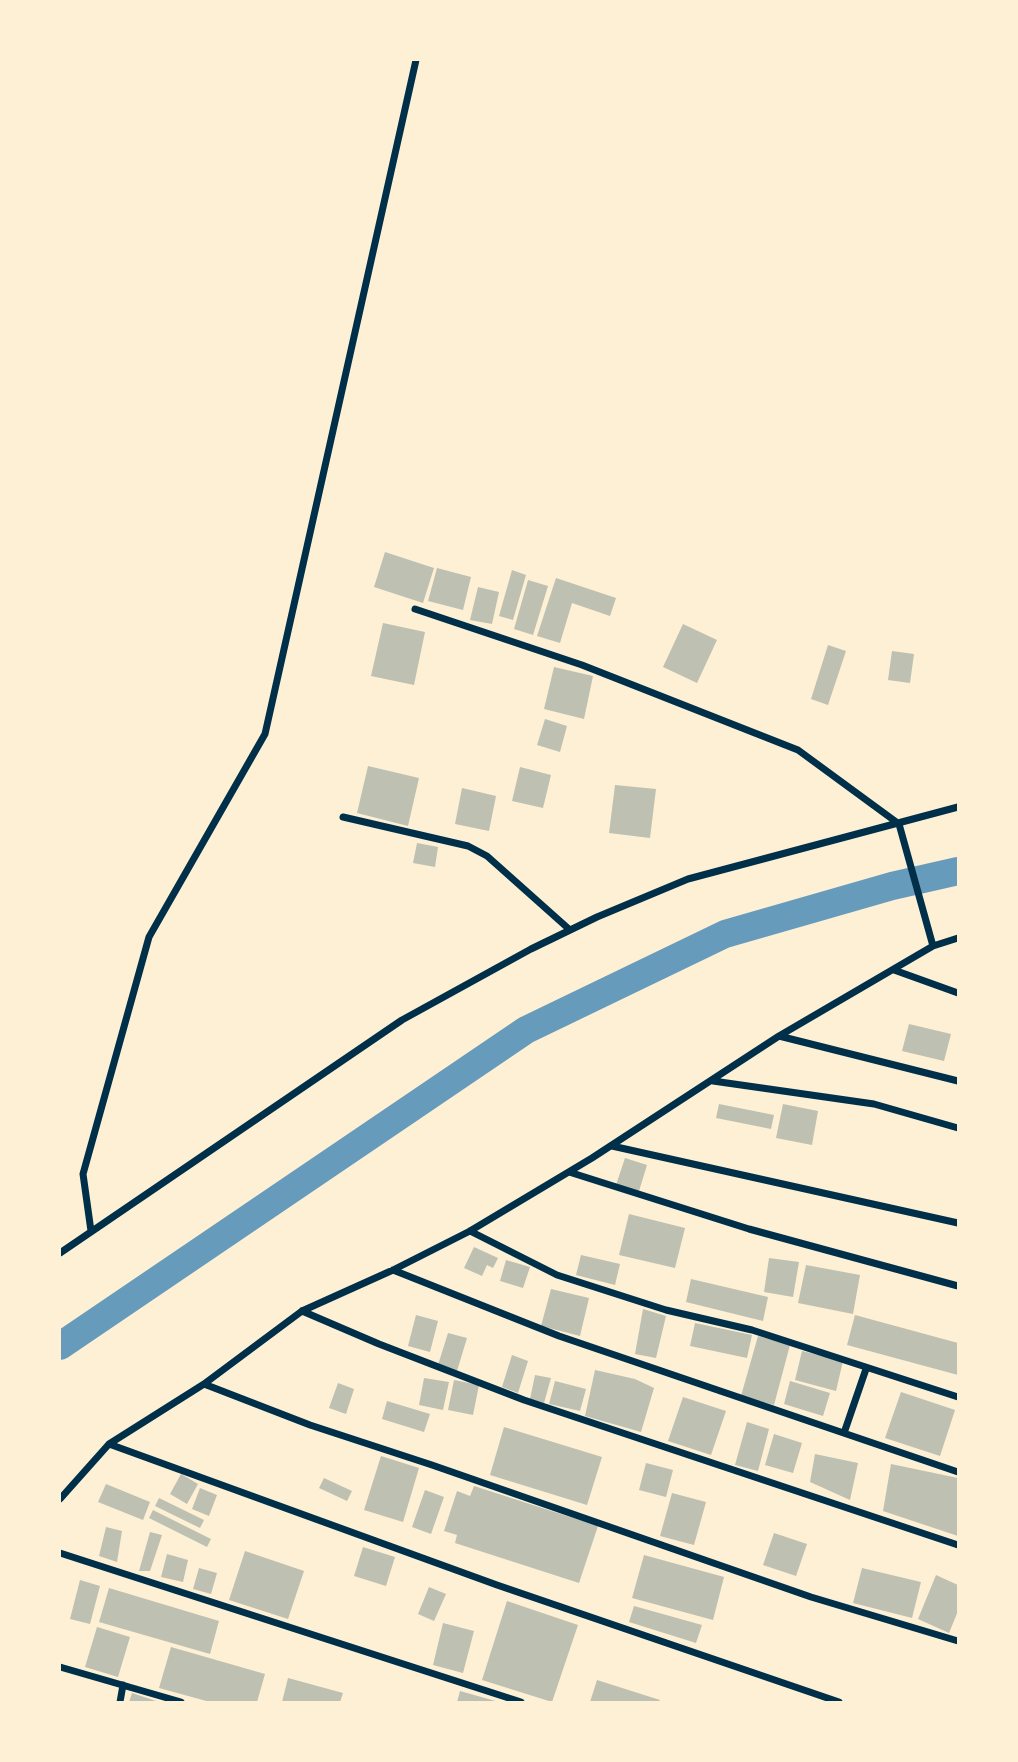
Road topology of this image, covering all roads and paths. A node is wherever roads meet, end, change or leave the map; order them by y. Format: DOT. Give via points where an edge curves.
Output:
graph roads {
  1 [pos="416,60"];
  2 [pos="415,609"];
  3 [pos="958,807"];
  4 [pos="344,817"];
  5 [pos="899,824"];
  6 [pos="570,930"];
  7 [pos="958,939"];
  8 [pos="933,946"];
  9 [pos="894,970"];
  10 [pos="958,993"];
  11 [pos="779,1037"];
  12 [pos="712,1081"];
  13 [pos="958,1081"];
  14 [pos="958,1128"];
  15 [pos="612,1146"];
  16 [pos="569,1172"];
  17 [pos="958,1223"];
  18 [pos="91,1231"];
  19 [pos="470,1231"];
  20 [pos="60,1253"];
  21 [pos="393,1270"];
  22 [pos="958,1286"];
  23 [pos="302,1311"];
  24 [pos="866,1369"];
  25 [pos="204,1384"];
  26 [pos="958,1397"];
  27 [pos="844,1433"];
  28 [pos="109,1444"];
  29 [pos="958,1472"];
  30 [pos="60,1499"];
  31 [pos="958,1545"];
  32 [pos="60,1553"];
  33 [pos="958,1641"];
  34 [pos="60,1667"];
  35 [pos="123,1685"];
  36 [pos="120,1703"];
  37 [pos="181,1703"];
  38 [pos="521,1703"];
  39 [pos="839,1703"];
  1 -- 18 [label="street" via="265,734 149,937 83,1174"];
  2 -- 5 [label="street" via="582,665 775,739 798,750"];
  3 -- 5 [label="street"];
  4 -- 6 [label="street" via="468,846 487,856"];
  5 -- 6 [label="street" via="688,879"];
  5 -- 8 [label="street"];
  6 -- 18 [label="street" via="402,1020"];
  7 -- 8 [label="street"];
  8 -- 9 [label="street"];
  9 -- 10 [label="street"];
  9 -- 11 [label="street"];
  11 -- 12 [label="street"];
  11 -- 13 [label="street"];
  12 -- 14 [label="street" via="874,1104"];
  12 -- 15 [label="street"];
  15 -- 16 [label="street"];
  15 -- 17 [label="street"];
  16 -- 19 [label="street"];
  16 -- 22 [label="street" via="749,1229"];
  18 -- 20 [label="street"];
  19 -- 21 [label="street"];
  19 -- 24 [label="street" via="556,1275 666,1310 752,1330"];
  21 -- 23 [label="street"];
  21 -- 27 [label="street" via="559,1336"];
  23 -- 25 [label="street"];
  23 -- 31 [label="street" via="524,1400"];
  24 -- 26 [label="street"];
  24 -- 27 [label="street"];
  25 -- 28 [label="street"];
  25 -- 33 [label="street" via="310,1425 811,1597"];
  27 -- 29 [label="street"];
  28 -- 30 [label="street"];
  28 -- 39 [label="street"];
  32 -- 38 [label="street"];
  34 -- 35 [label="street"];
  35 -- 36 [label="street"];
  35 -- 37 [label="street"];
}
